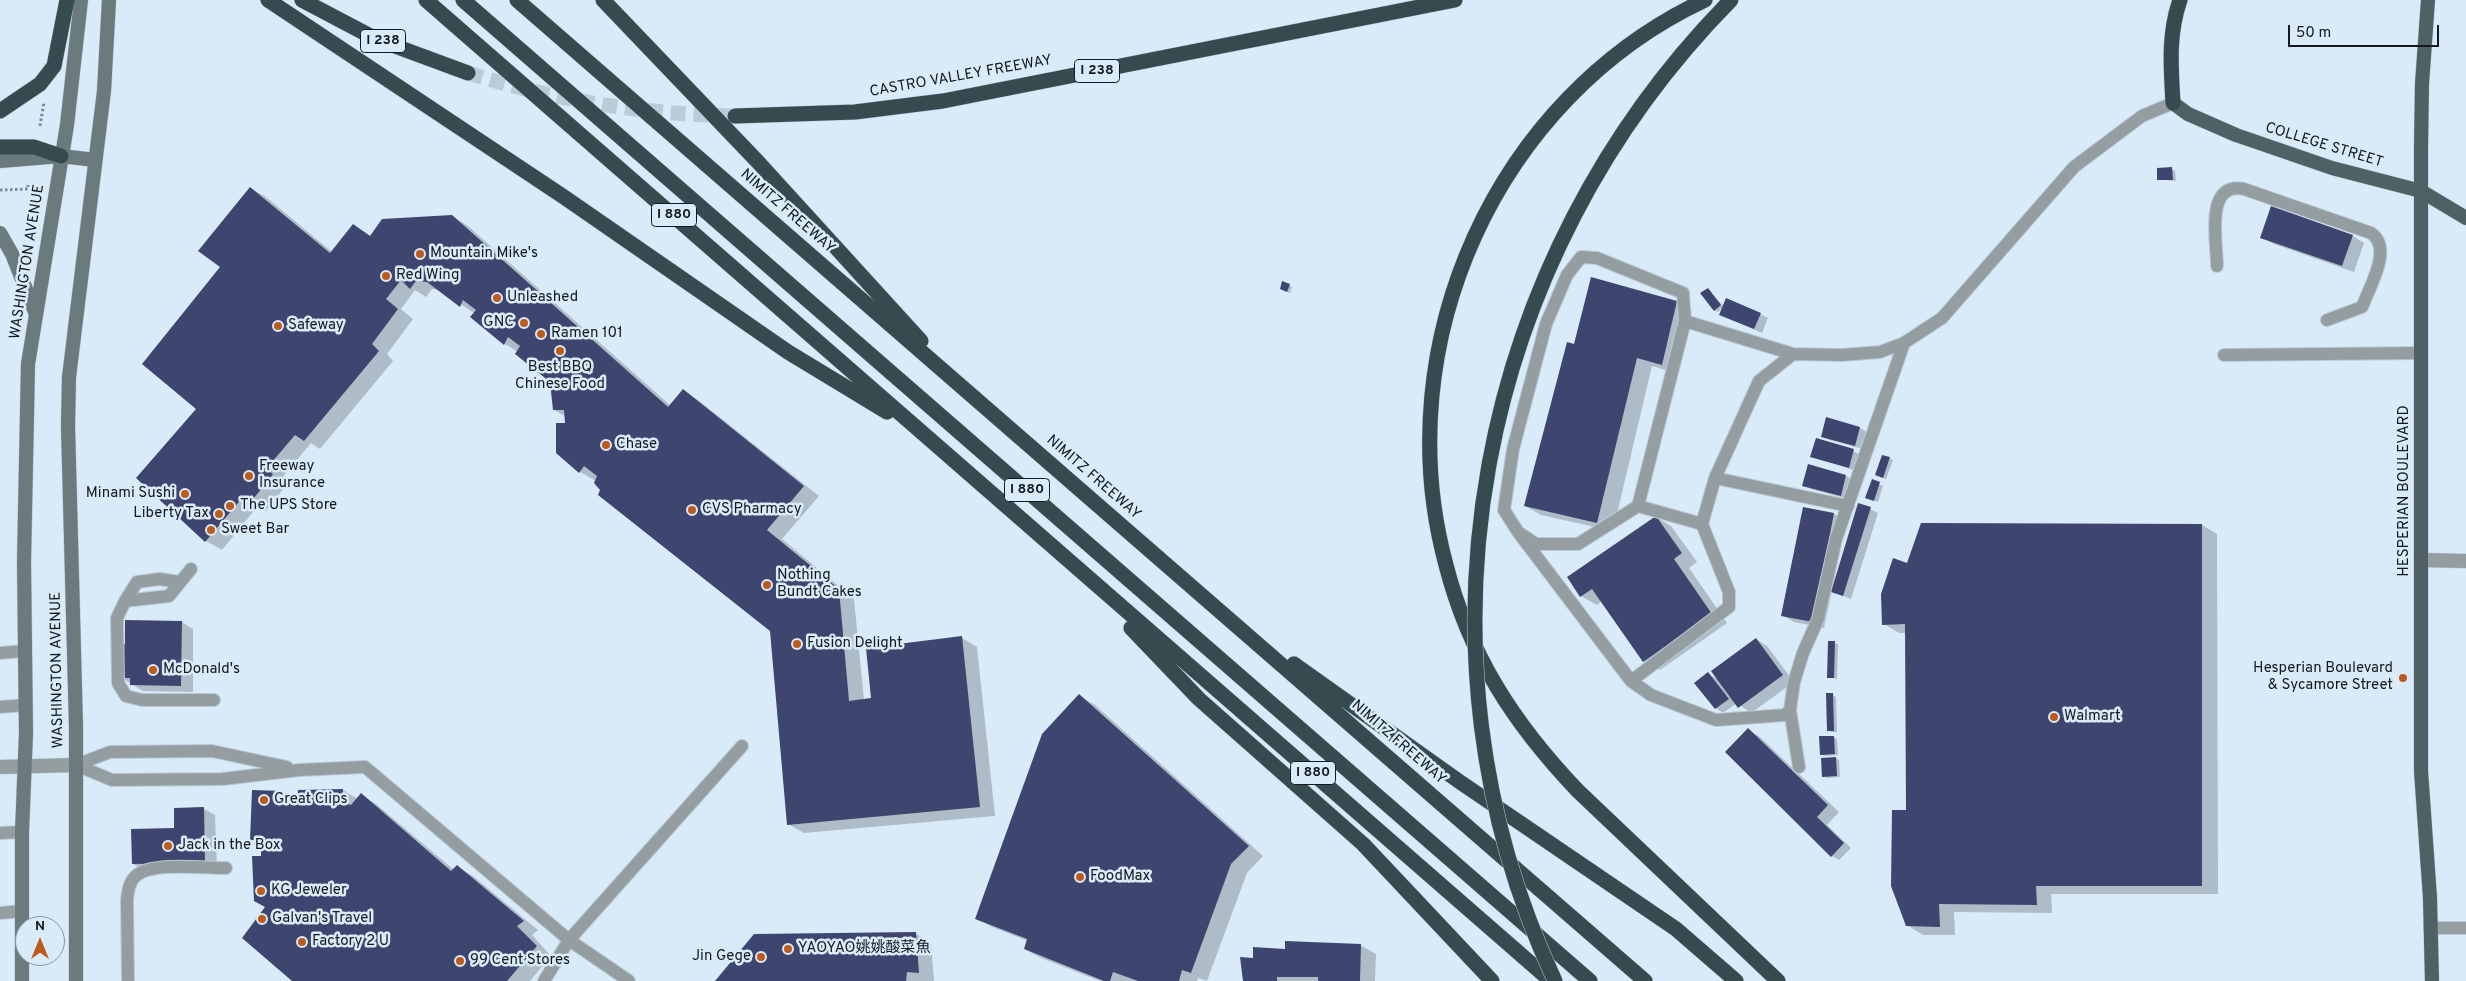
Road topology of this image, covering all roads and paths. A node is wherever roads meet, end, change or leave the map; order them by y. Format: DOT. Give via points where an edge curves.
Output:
graph roads {
  1 [pos="67,0"];
  2 [pos="81,0"];
  3 [pos="109,0"];
  4 [pos="268,0"];
  5 [pos="302,0"];
  6 [pos="426,0"];
  7 [pos="463,0"];
  8 [pos="517,0"];
  9 [pos="603,0"];
  10 [pos="1455,0"];
  11 [pos="1705,0"];
  12 [pos="1731,0"];
  13 [pos="2180,0"];
  14 [pos="2428,0"];
  15 [pos="468,73"];
  16 [pos="45,100"];
  17 [pos="2173,103"];
  18 [pos="0,111"];
  19 [pos="736,116"];
  20 [pos="40,126"];
  21 [pos="0,147"];
  22 [pos="61,156"];
  23 [pos="95,160"];
  24 [pos="0,161"];
  25 [pos="28,185"];
  26 [pos="0,190"];
  27 [pos="2421,191"];
  28 [pos="2466,218"];
  29 [pos="0,233"];
  30 [pos="2217,266"];
  31 [pos="35,313"];
  32 [pos="2327,320"];
  33 [pos="1685,321"];
  34 [pos="1904,343"];
  35 [pos="2420,353"];
  36 [pos="1793,354"];
  37 [pos="2224,355"];
  38 [pos="967,392"];
  39 [pos="921,432"];
  40 [pos="1716,478"];
  41 [pos="1638,506"];
  42 [pos="1848,506"];
  43 [pos="1702,524"];
  44 [pos="1518,532"];
  45 [pos="2421,560"];
  46 [pos="2466,561"];
  47 [pos="1074,567"];
  48 [pos="191,569"];
  49 [pos="179,582"];
  50 [pos="125,601"];
  51 [pos="1221,613"];
  52 [pos="24,651"];
  53 [pos="0,653"];
  54 [pos="1631,681"];
  55 [pos="214,700"];
  56 [pos="25,705"];
  57 [pos="0,707"];
  58 [pos="1790,710"];
  59 [pos="742,746"];
  60 [pos="76,764"];
  61 [pos="24,766"];
  62 [pos="0,767"];
  63 [pos="1799,767"];
  64 [pos="299,770"];
  65 [pos="22,832"];
  66 [pos="0,833"];
  67 [pos="226,868"];
  68 [pos="22,912"];
  69 [pos="0,913"];
  70 [pos="2430,928"];
  71 [pos="2466,928"];
  72 [pos="569,940"];
  73 [pos="22,981"];
  74 [pos="76,981"];
  75 [pos="128,981"];
  76 [pos="544,981"];
  77 [pos="629,981"];
  78 [pos="1492,981"];
  79 [pos="1553,981"];
  80 [pos="1590,981"];
  81 [pos="1645,981"];
  82 [pos="1736,981"];
  83 [pos="1778,981"];
  84 [pos="2432,981"];
  1 -- 18 [label="highway" via="54,66 40,84"];
  2 -- 22 [label="main road, WASHINGTON AVENUE"];
  3 -- 23 [label="main road, WASHINGTON AVENUE" via="104,91"];
  4 -- 39 [label="highway" via="806,364"];
  5 -- 15 [label="highway, I 238" via="376,39"];
  6 -- 39 [label="highway, I 880"];
  7 -- 80 [label="highway, I 880"];
  8 -- 38 [label="highway, NIMITZ FREEWAY / I 880"];
  9 -- 38 [label="highway" via="758,162"];
  10 -- 19 [label="highway, CASTRO VALLEY FREEWAY / I 238" via="942,101 855,112"];
  11 -- 83 [label="highway" via="1649,31 1586,79 1554,111 1502,182 1465,255 1447,309 1431,396 1430,478 1438,532 1461,612 1497,689 1520,724 1578,790"];
  12 -- 79 [label="highway, bridge" via="1657,83 1620,135 1584,195 1528,317 1504,393 1492,445 1478,534 1476,578 1476,667 1480,712 1494,803 1526,912"];
  13 -- 17 [label="highway" via="2173,18 2171,44"];
  14 -- 27 [label="main road, HESPERIAN BOULEVARD" via="2422,84"];
  16 -- 20 [label="path"];
  17 -- 27 [label="main road, COLLEGE STREET" via="2188,114 2236,135 2332,168"];
  17 -- 34 [label="lane" via="2142,116 2074,167 1942,318"];
  21 -- 22 [label="highway" via="34,147"];
  22 -- 23 [label="main road"];
  22 -- 24 [label="main road"];
  22 -- 31 [label="main road, WASHINGTON AVENUE"];
  23 -- 60 [label="main road, WASHINGTON AVENUE" via="69,377"];
  25 -- 26 [label="path" via="28,189"];
  27 -- 28 [label="main road, COLLEGE STREET"];
  27 -- 35 [label="main road, HESPERIAN BOULEVARD"];
  29 -- 31 [label="main road" via="12,254"];
  30 -- 32 [label="lane" via="2216,203 2230,188 2244,189 2371,233 2379,240 2382,250 2362,306"];
  31 -- 52 [label="main road, WASHINGTON AVENUE" via="28,364"];
  33 -- 36 [label="lane"];
  33 -- 41 [label="lane"];
  33 -- 44 [label="lane" via="1683,293 1597,258 1581,257 1567,274 1546,324 1513,449 1504,510"];
  34 -- 36 [label="lane" via="1880,352"];
  34 -- 42 [label="lane"];
  35 -- 37 [label="lane"];
  35 -- 45 [label="main road, HESPERIAN BOULEVARD"];
  36 -- 40 [label="lane" via="1759,381"];
  38 -- 51 [label="highway, NIMITZ FREEWAY / I 880"];
  39 -- 47 [label="highway, I 880"];
  40 -- 42 [label="lane"];
  40 -- 43 [label="lane"];
  41 -- 43 [label="lane"];
  41 -- 44 [label="lane" via="1578,544 1536,544"];
  42 -- 58 [label="lane" via="1836,539 1818,619 1794,682"];
  43 -- 54 [label="lane" via="1729,592 1729,607"];
  44 -- 54 [label="lane"];
  45 -- 46 [label="street"];
  45 -- 70 [label="main road, HESPERIAN BOULEVARD" via="2421,771"];
  47 -- 78 [label="highway" via="1198,699 1363,844"];
  47 -- 79 [label="highway, I 880"];
  48 -- 49 [label="lane"];
  49 -- 50 [label="lane" via="168,596"];
  49 -- 50 [label="lane" via="160,579 137,582"];
  50 -- 55 [label="lane" via="117,618 118,683 126,696 142,700"];
  51 -- 81 [label="highway, NIMITZ FREEWAY / I 880"];
  51 -- 82 [label="highway" via="1676,929"];
  52 -- 53 [label="lane"];
  52 -- 56 [label="main road, WASHINGTON AVENUE"];
  54 -- 58 [label="lane" via="1651,695 1716,720 1785,715"];
  56 -- 57 [label="lane"];
  56 -- 61 [label="main road, WASHINGTON AVENUE"];
  58 -- 63 [label="lane"];
  59 -- 72 [label="lane"];
  60 -- 61 [label="street"];
  60 -- 64 [label="lane" via="112,780 223,779"];
  60 -- 64 [label="lane" via="110,752 212,751"];
  60 -- 74 [label="main road, WASHINGTON AVENUE"];
  61 -- 62 [label="street"];
  61 -- 65 [label="main road, WASHINGTON AVENUE"];
  64 -- 72 [label="lane" via="365,767"];
  65 -- 66 [label="lane"];
  65 -- 68 [label="main road, WASHINGTON AVENUE"];
  67 -- 75 [label="lane" via="147,869 135,876 128,887 127,900"];
  68 -- 69 [label="lane"];
  68 -- 73 [label="main road, WASHINGTON AVENUE"];
  70 -- 71 [label="lane"];
  70 -- 84 [label="main road, HESPERIAN BOULEVARD"];
  72 -- 76 [label="lane"];
  72 -- 77 [label="lane"];
}
